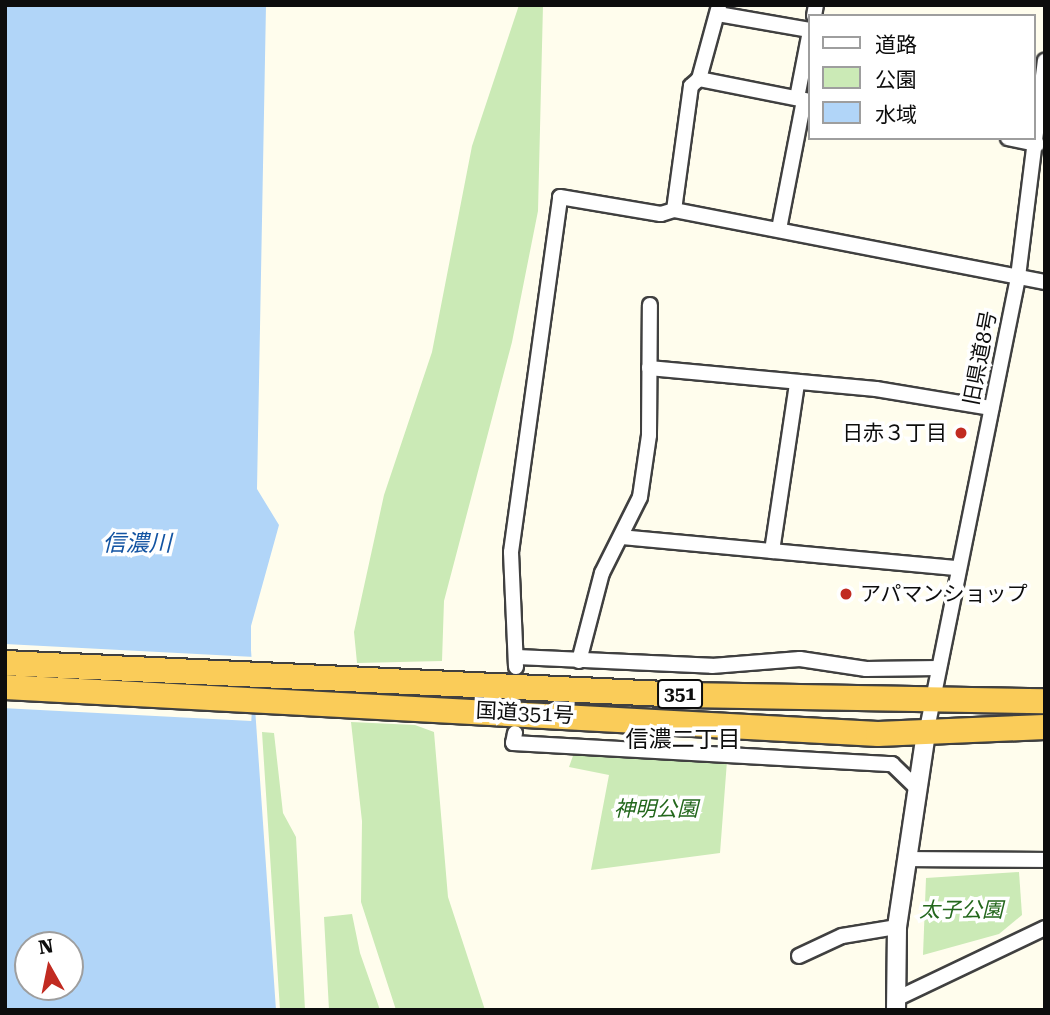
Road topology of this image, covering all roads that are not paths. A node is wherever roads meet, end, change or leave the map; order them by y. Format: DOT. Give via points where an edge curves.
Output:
graph roads {
  1 [pos="719,10"];
  2 [pos="808,31"];
  3 [pos="808,54"];
  4 [pos="1041,68"];
  5 [pos="699,79"];
  6 [pos="804,100"];
  7 [pos="1040,138"];
  8 [pos="674,210"];
  9 [pos="779,229"];
  10 [pos="1018,277"];
  11 [pos="1045,282"];
  12 [pos="650,305"];
  13 [pos="649,368"];
  14 [pos="797,383"];
  15 [pos="991,408"];
  16 [pos="621,537"];
  17 [pos="772,551"];
  18 [pos="957,568"];
  19 [pos="579,661"];
  20 [pos="5,663"];
  21 [pos="938,668"];
  22 [pos="5,687"];
  23 [pos="425,695"];
  24 [pos="1045,701"];
  25 [pos="935,703"];
  26 [pos="1045,727"];
  27 [pos="515,733"];
  28 [pos="926,734"];
  29 [pos="916,787"];
  30 [pos="906,859"];
  31 [pos="1045,860"];
  32 [pos="897,927"];
  33 [pos="1045,928"];
  34 [pos="799,956"];
  35 [pos="896,1004"];
  1 -- 2 [label="street"];
  1 -- 5 [label="street"];
  3 -- 6 [label="street"];
  4 -- 7 [label="street, 旧県道8号"];
  5 -- 6 [label="street"];
  5 -- 8 [label="street" via="691,86"];
  6 -- 9 [label="street"];
  7 -- 10 [label="street, 旧県道8号"];
  8 -- 9 [label="street"];
  8 -- 19 [label="street" via="661,214 560,197 511,552 517,662"];
  9 -- 10 [label="street"];
  10 -- 11 [label="street"];
  10 -- 15 [label="street, 旧県道8号"];
  12 -- 13 [label="street"];
  13 -- 14 [label="street"];
  13 -- 16 [label="street" via="640,497"];
  14 -- 15 [label="street"];
  14 -- 17 [label="street"];
  15 -- 18 [label="street, 旧県道8号"];
  16 -- 17 [label="street"];
  16 -- 19 [label="street" via="602,573"];
  17 -- 18 [label="street"];
  18 -- 21 [label="street, 旧県道8号"];
  19 -- 21 [label="street" via="712,666 800,659 866,669"];
  20 -- 23 [label="highway, 国道351号 / 351"];
  21 -- 25 [label="street, 旧県道8号"];
  22 -- 23 [label="highway, 国道351号 / 351"];
  23 -- 25 [label="highway, 国道351号 / 351"];
  23 -- 28 [label="highway, 国道351号 / 351"];
  24 -- 25 [label="highway, 国道351号 / 351"];
  25 -- 28 [label="street, 旧県道8号"];
  26 -- 28 [label="highway, 国道351号 / 351"];
  27 -- 29 [label="street" via="513,743 892,764"];
  28 -- 29 [label="street"];
  29 -- 30 [label="street"];
  30 -- 31 [label="street"];
  30 -- 32 [label="street"];
  32 -- 34 [label="street" via="842,936"];
  32 -- 35 [label="street"];
  33 -- 35 [label="street"];
}
